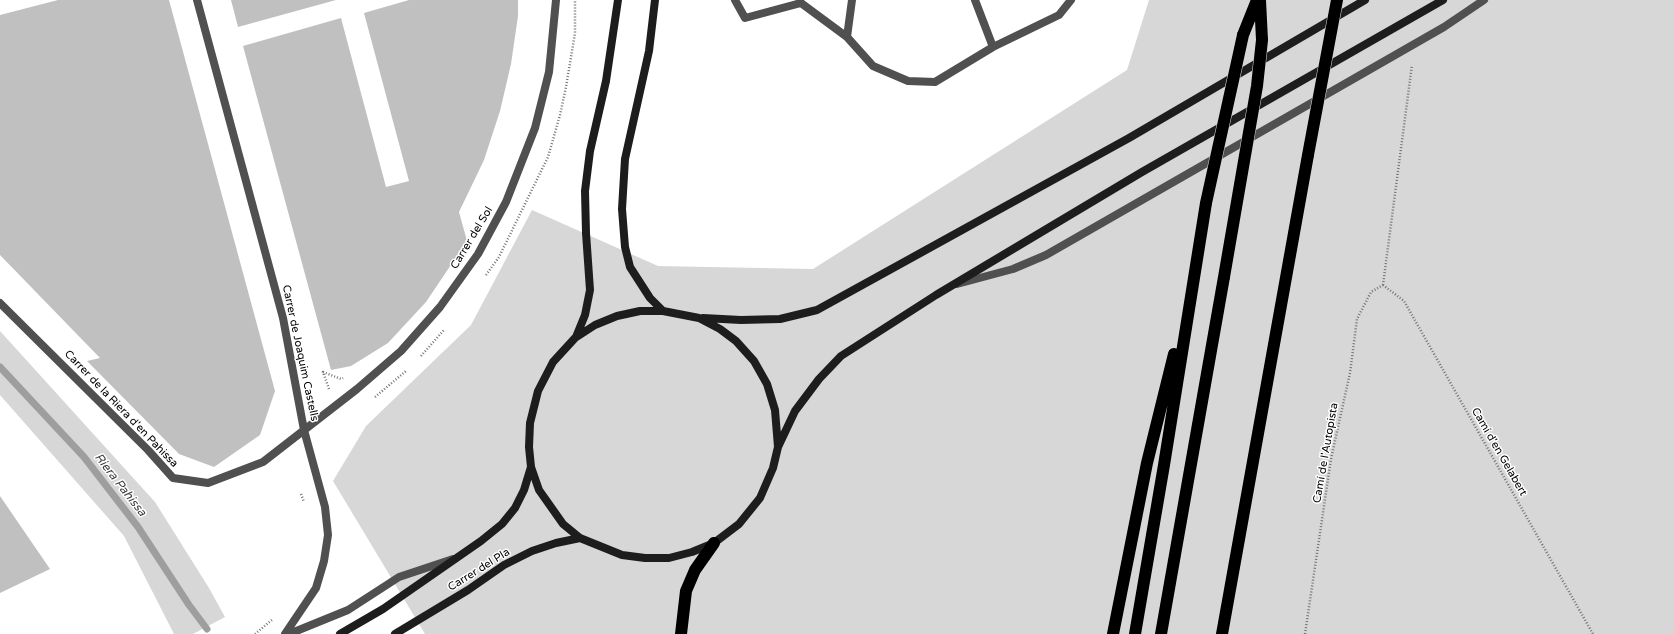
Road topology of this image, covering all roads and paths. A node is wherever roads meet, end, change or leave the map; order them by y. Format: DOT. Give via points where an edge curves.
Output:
graph roads {
  1 [pos="197,0"];
  2 [pos="556,0"];
  3 [pos="618,0"];
  4 [pos="655,0"];
  5 [pos="735,0"];
  6 [pos="852,0"];
  7 [pos="975,0"];
  8 [pos="1072,0"];
  9 [pos="1257,0"];
  10 [pos="1260,0"];
  11 [pos="1337,0"];
  12 [pos="1365,0"];
  13 [pos="1443,0"];
  14 [pos="1484,0"];
  15 [pos="800,1"];
  16 [pos="847,37"];
  17 [pos="1415,43"];
  18 [pos="993,47"];
  19 [pos="1192,283"];
  20 [pos="952,285"];
  21 [pos="1383,285"];
  22 [pos="0,303"];
  23 [pos="663,311"];
  24 [pos="699,318"];
  25 [pos="575,338"];
  26 [pos="347,375"];
  27 [pos="335,406"];
  28 [pos="304,430"];
  29 [pos="778,447"];
  30 [pos="531,467"];
  31 [pos="580,538"];
  32 [pos="714,543"];
  33 [pos="453,559"];
  34 [pos="285,634"];
  35 [pos="289,634"];
  36 [pos="340,634"];
  37 [pos="396,634"];
  38 [pos="681,634"];
  39 [pos="1114,634"];
  40 [pos="1135,634"];
  41 [pos="1161,634"];
  42 [pos="1222,634"];
  43 [pos="1305,634"];
  44 [pos="1593,634"];
  1 -- 28 [label="street, Carrer de Joaquim Castells" via="283,318"];
  2 -- 27 [label="street, Carrer del Sol" via="549,72 535,128 506,202 478,254 440,307 401,351"];
  3 -- 25 [label="main road" via="585,191 590,290 585,315"];
  4 -- 23 [label="main road" via="649,51 625,159 622,209 625,247 630,267 650,298"];
  5 -- 15 [label="street" via="745,18"];
  6 -- 16 [label="street"];
  7 -- 18 [label="street"];
  8 -- 18 [label="street" via="1059,15"];
  9 -- 19 [label="highway, bridge" via="1243,35 1206,203"];
  10 -- 41 [label="highway, bridge" via="1262,40 1257,86"];
  11 -- 42 [label="highway, bridge"];
  12 -- 24 [label="main road" via="1129,138 817,310 780,319"];
  13 -- 20 [label="main road" via="1142,172"];
  14 -- 17 [label="street"];
  15 -- 16 [label="street"];
  16 -- 18 [label="street" via="873,66 908,81 935,82"];
  17 -- 20 [label="street" via="1046,254 1013,269"];
  17 -- 21 [label="path"];
  19 -- 39 [label="highway" via="1147,463"];
  19 -- 40 [label="highway"];
  20 -- 29 [label="main road" via="841,356 819,379 795,411"];
  21 -- 43 [label="path, Camí de l'Autopista" via="1371,292 1358,319 1350,373 1331,459"];
  21 -- 44 [label="path, Camí d'en Gelabert" via="1404,301"];
  22 -- 28 [label="street, Carrer de la Riera d'en Pahissa" via="173,478 208,483 263,462"];
  23 -- 24 [label="main road"];
  23 -- 25 [label="main road" via="640,311 617,316 595,325"];
  24 -- 29 [label="main road" via="736,341 754,361 767,384 775,410"];
  25 -- 30 [label="main road" via="553,362 538,391 530,423"];
  26 -- 27 [label="path" via="341,379 323,372"];
  27 -- 28 [label="street, Carrer del Sol"];
  28 -- 34 [label="street, Carrer de Joaquim Castells" via="325,507 328,535 316,588"];
  29 -- 32 [label="main road" via="773,468 760,498 740,524"];
  30 -- 31 [label="main road" via="539,490 553,512"];
  30 -- 33 [label="main road, Carrer del Pla" via="515,508 502,524"];
  31 -- 32 [label="main road" via="622,555 645,558 676,556"];
  31 -- 37 [label="main road, Carrer del Pla" via="532,551 504,565"];
  32 -- 38 [label="highway" via="695,570 686,591"];
  33 -- 35 [label="street, Carrer del Pla" via="399,577 348,610"];
  33 -- 36 [label="main road, Carrer del Pla" via="383,609"];
}
